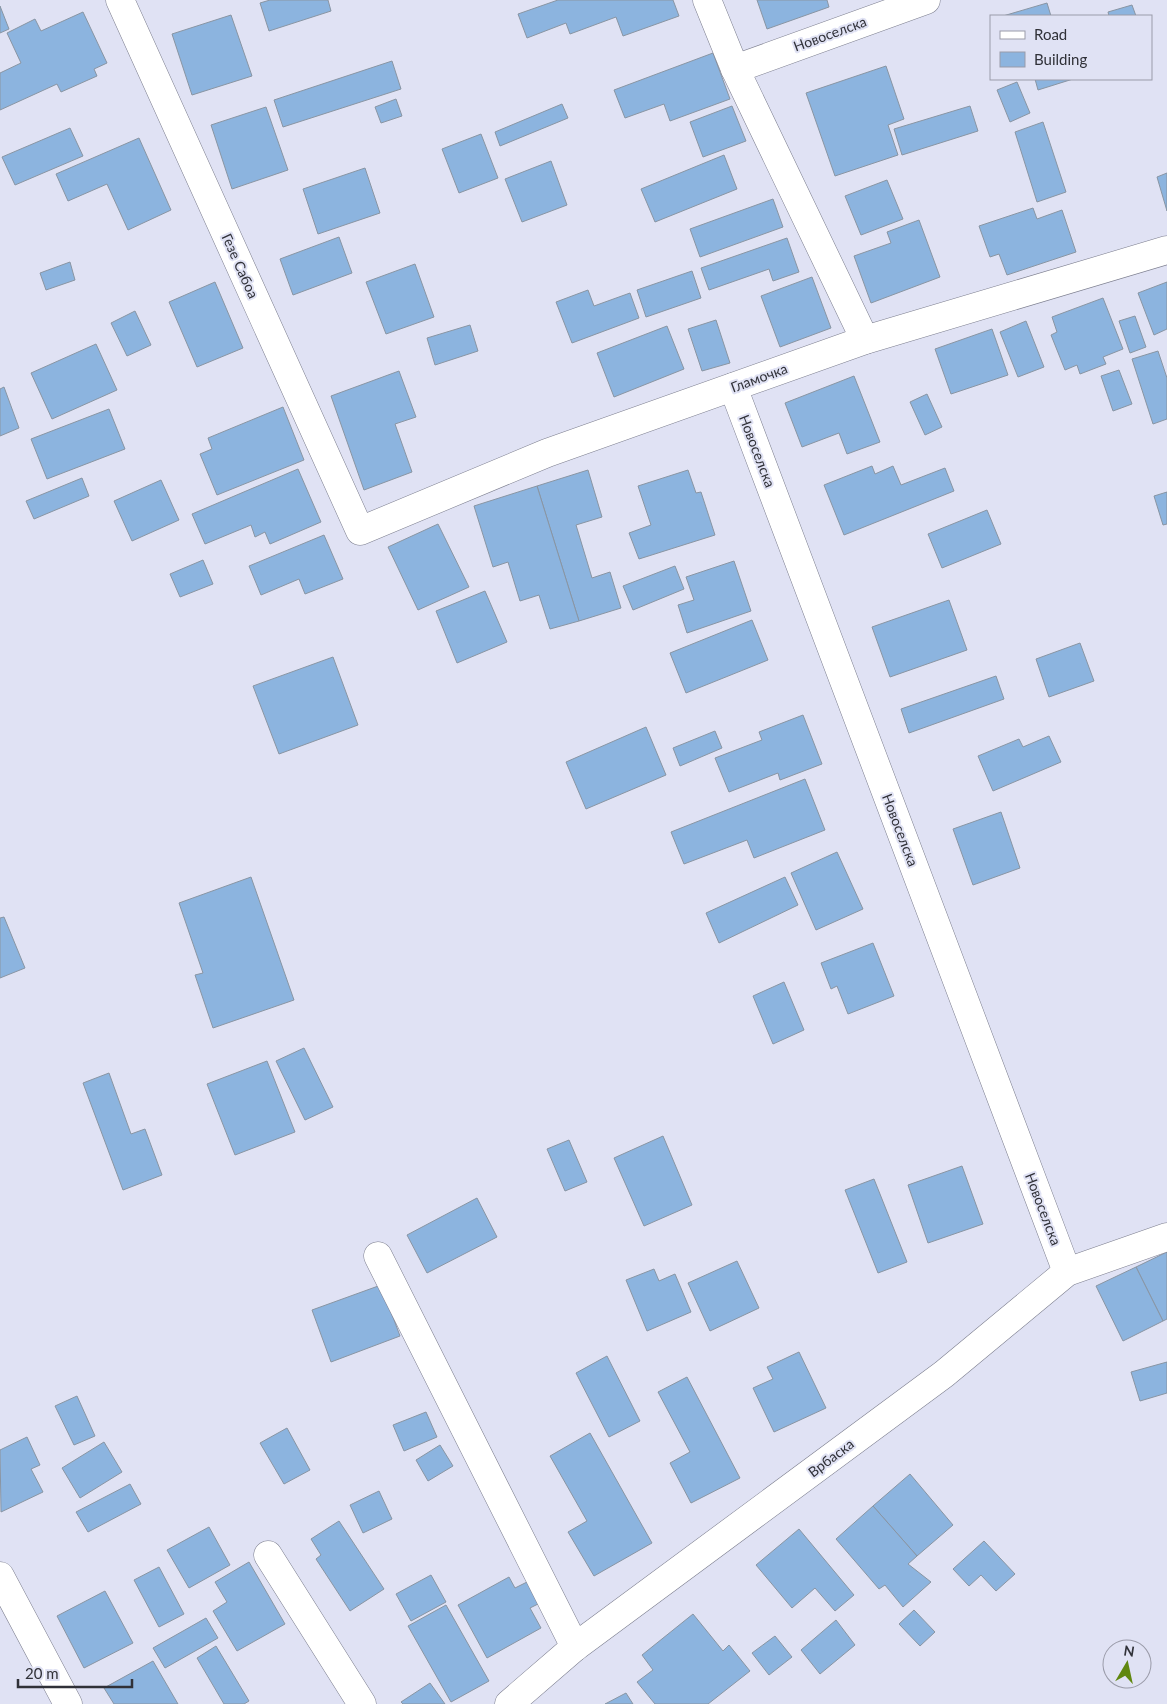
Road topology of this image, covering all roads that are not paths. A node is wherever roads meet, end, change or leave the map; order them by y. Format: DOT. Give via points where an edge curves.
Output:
graph roads {
  1 [pos="120,0"];
  2 [pos="707,0"];
  3 [pos="926,0"];
  4 [pos="735,69"];
  5 [pos="1167,250"];
  6 [pos="865,340"];
  7 [pos="733,388"];
  8 [pos="360,531"];
  9 [pos="1167,1237"];
  10 [pos="378,1256"];
  11 [pos="1067,1272"];
  12 [pos="268,1555"];
  13 [pos="0,1576"];
  14 [pos="575,1646"];
  15 [pos="68,1704"];
  16 [pos="362,1704"];
  17 [pos="509,1704"];
  1 -- 8 [label="street, Гезе Сабоа"];
  2 -- 4 [label="street"];
  3 -- 4 [label="street, Новоселска"];
  4 -- 6 [label="street"];
  5 -- 6 [label="street, Гламочка"];
  6 -- 7 [label="street, Гламочка"];
  7 -- 8 [label="street, Гламочка" via="548,453"];
  7 -- 11 [label="street, Новоселска"];
  9 -- 11 [label="street, Врбаска"];
  10 -- 14 [label="street"];
  11 -- 14 [label="street, Врбаска" via="944,1374"];
  12 -- 16 [label="street"];
  13 -- 15 [label="street"];
  14 -- 17 [label="street, Врбаска"];
}
